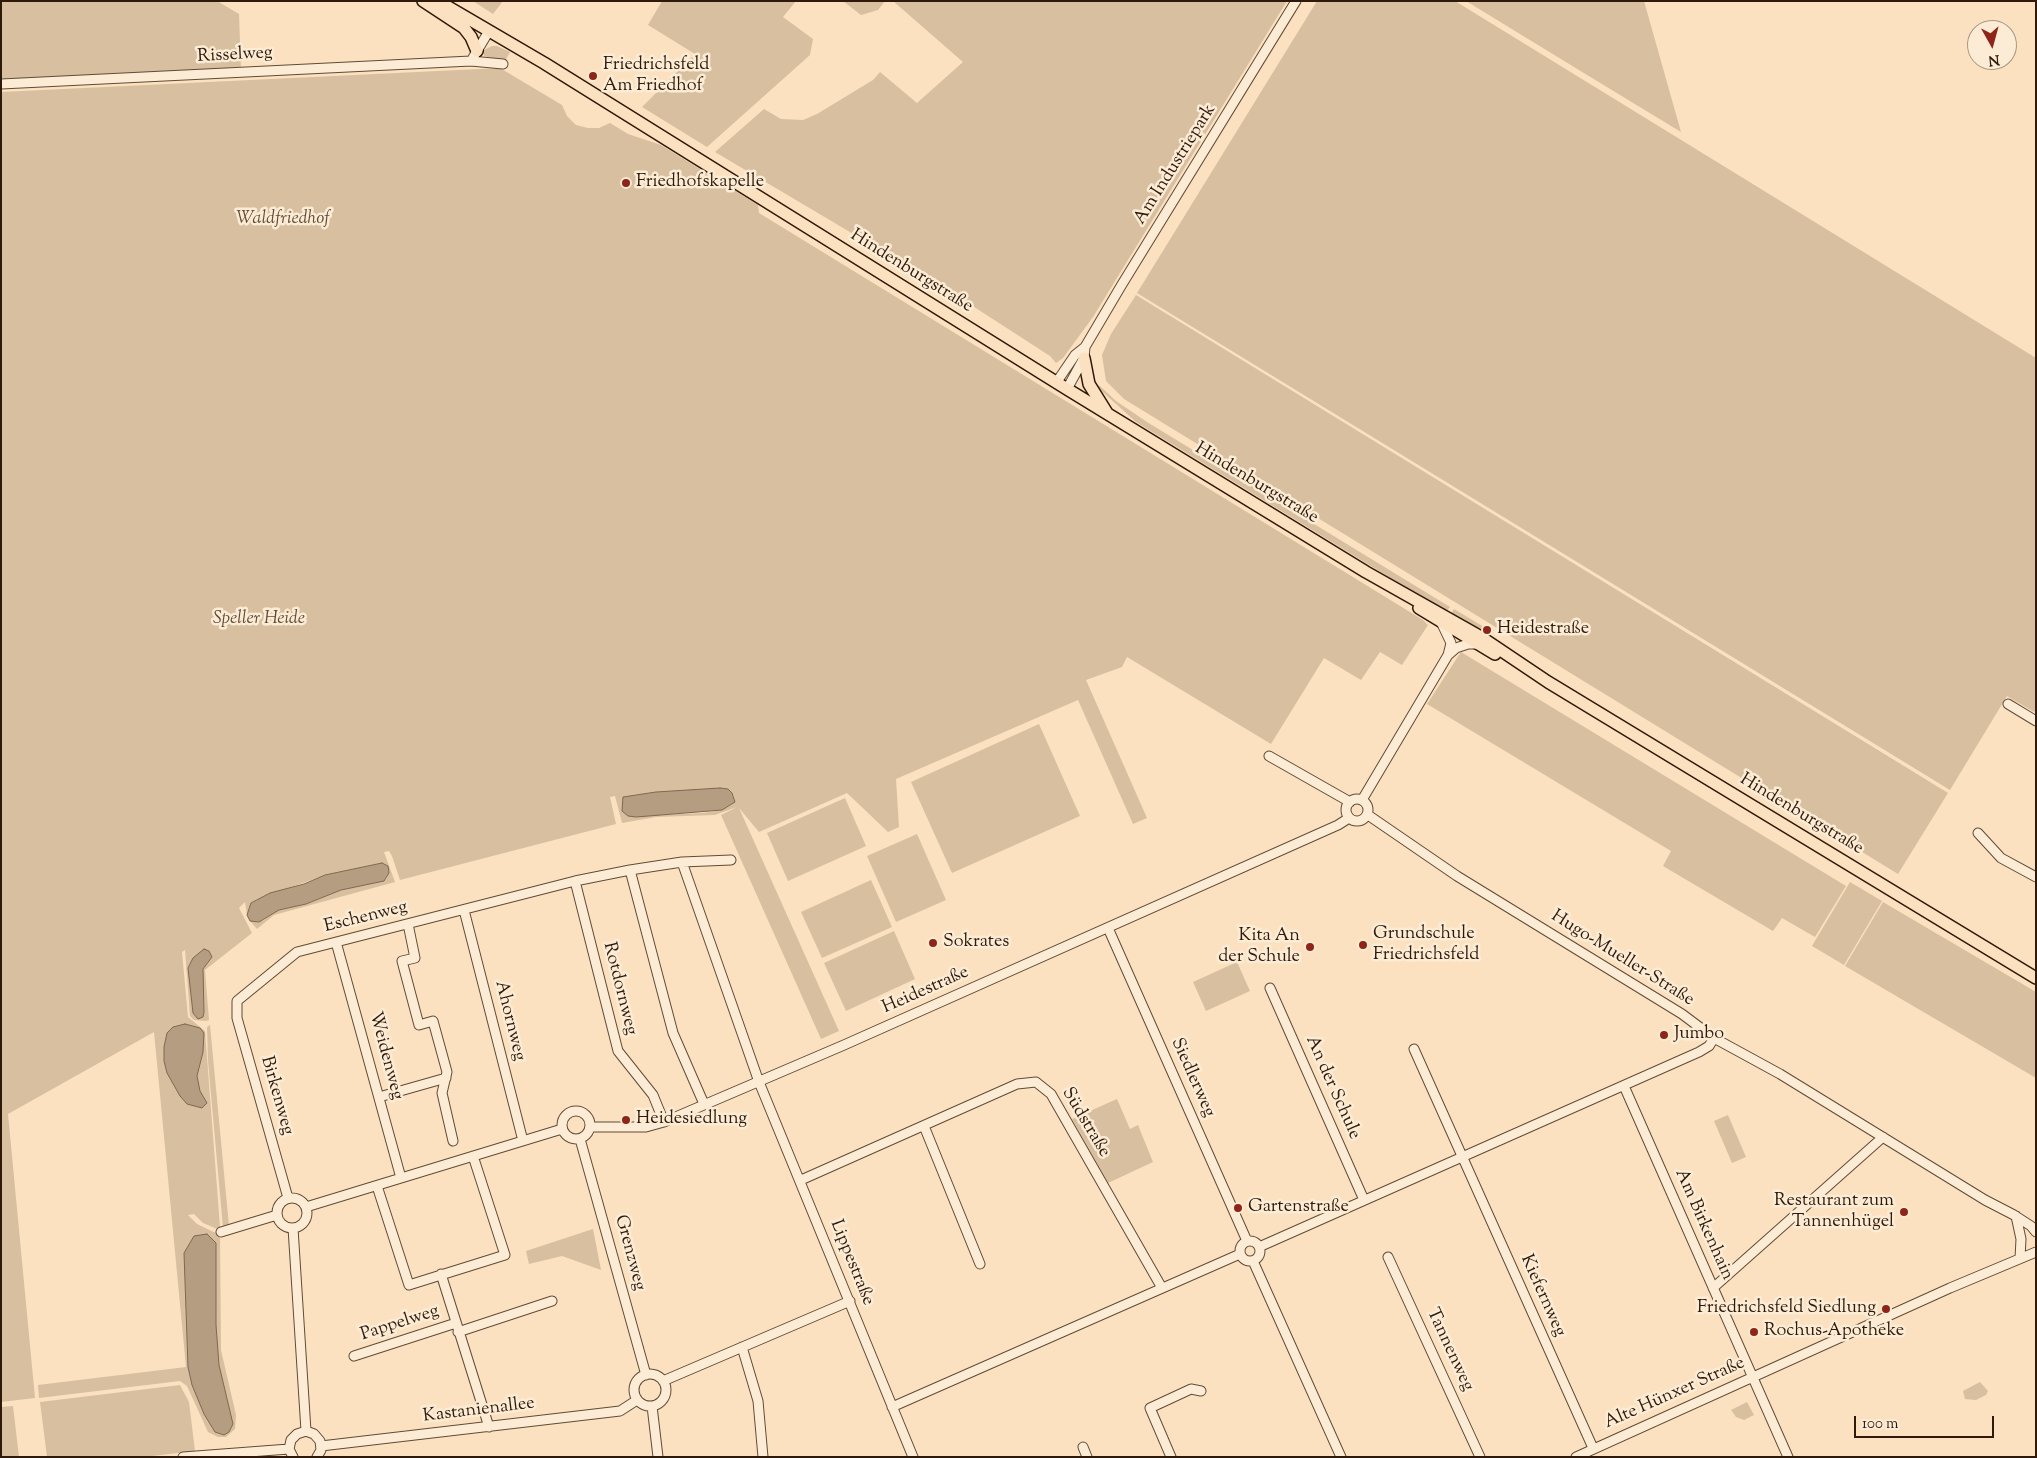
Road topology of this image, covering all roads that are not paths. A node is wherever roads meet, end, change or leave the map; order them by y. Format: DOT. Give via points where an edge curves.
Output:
graph roads {
  1 [pos="423,1"];
  2 [pos="438,1"];
  3 [pos="1296,1"];
  4 [pos="489,31"];
  5 [pos="474,56"];
  6 [pos="503,64"];
  7 [pos="1,84"];
  8 [pos="1085,353"];
  9 [pos="1056,382"];
  10 [pos="1067,390"];
  11 [pos="1108,414"];
  12 [pos="1366,572"];
  13 [pos="1442,624"];
  14 [pos="1476,644"];
  15 [pos="1448,655"];
  16 [pos="1548,682"];
  17 [pos="2008,704"];
  18 [pos="2036,721"];
  19 [pos="1269,756"];
  20 [pos="1362,800"];
  21 [pos="1350,802"];
  22 [pos="1368,815"];
  23 [pos="1349,818"];
  24 [pos="1978,833"];
  25 [pos="731,860"];
  26 [pos="682,862"];
  27 [pos="630,870"];
  28 [pos="2036,876"];
  29 [pos="575,881"];
  30 [pos="464,910"];
  31 [pos="408,924"];
  32 [pos="1108,928"];
  33 [pos="336,942"];
  34 [pos="2036,978"];
  35 [pos="1270,988"];
  36 [pos="237,1001"];
  37 [pos="1714,1038"];
  38 [pos="1414,1048"];
  39 [pos="446,1078"];
  40 [pos="759,1082"];
  41 [pos="1624,1086"];
  42 [pos="379,1097"];
  43 [pos="704,1104"];
  44 [pos="664,1122"];
  45 [pos="924,1126"];
  46 [pos="591,1127"];
  47 [pos="562,1129"];
  48 [pos="1883,1137"];
  49 [pos="580,1139"];
  50 [pos="523,1141"];
  51 [pos="453,1142"];
  52 [pos="473,1156"];
  53 [pos="1462,1156"];
  54 [pos="401,1178"];
  55 [pos="801,1180"];
  56 [pos="377,1186"];
  57 [pos="288,1198"];
  58 [pos="1364,1200"];
  59 [pos="306,1208"];
  60 [pos="277,1215"];
  61 [pos="2016,1216"];
  62 [pos="293,1228"];
  63 [pos="221,1232"];
  64 [pos="2036,1232"];
  65 [pos="1246,1241"];
  66 [pos="1260,1247"];
  67 [pos="2036,1252"];
  68 [pos="1240,1254"];
  69 [pos="1388,1257"];
  70 [pos="2020,1258"];
  71 [pos="1253,1261"];
  72 [pos="980,1264"];
  73 [pos="441,1274"];
  74 [pos="1162,1288"];
  75 [pos="1713,1288"];
  76 [pos="850,1301"];
  77 [pos="552,1302"];
  78 [pos="457,1328"];
  79 [pos="742,1347"];
  80 [pos="354,1356"];
  81 [pos="646,1375"];
  82 [pos="1752,1377"];
  83 [pos="663,1381"];
  84 [pos="1201,1391"];
  85 [pos="637,1400"];
  86 [pos="652,1406"];
  87 [pos="892,1407"];
  88 [pos="489,1427"];
  89 [pos="306,1431"];
  90 [pos="321,1446"];
  91 [pos="1083,1448"];
  92 [pos="1593,1448"];
  93 [pos="291,1453"];
  94 [pos="183,1457"];
  95 [pos="317,1457"];
  96 [pos="658,1457"];
  97 [pos="763,1457"];
  98 [pos="912,1457"];
  99 [pos="1087,1457"];
  100 [pos="1171,1457"];
  101 [pos="1341,1457"];
  102 [pos="1480,1457"];
  103 [pos="1576,1457"];
  104 [pos="1788,1457"];
  1 -- 5 [label="main road" via="464,28 471,36"];
  2 -- 4 [label="main road, Hindenburgstraße"];
  3 -- 8 [label="street, Am Industriepark"];
  4 -- 5 [label="street"];
  4 -- 9 [label="main road, Hindenburgstraße"];
  5 -- 6 [label="street, Risselweg"];
  5 -- 7 [label="street, Risselweg"];
  8 -- 9 [label="street, Am Industriepark" via="1074,355"];
  8 -- 10 [label="street, Am Industriepark"];
  8 -- 11 [label="main road" via="1089,384"];
  9 -- 10 [label="main road, Hindenburgstraße"];
  10 -- 11 [label="main road, Hindenburgstraße"];
  11 -- 12 [label="main road, Hindenburgstraße"];
  12 -- 13 [label="main road, Hindenburgstraße"];
  12 -- 16 [label="main road, Hindenburgstraße" via="1474,632"];
  13 -- 14 [label="main road, Hindenburgstraße"];
  13 -- 15 [label="street" via="1451,643"];
  14 -- 15 [label="street" via="1456,648"];
  14 -- 16 [label="main road, Hindenburgstraße"];
  15 -- 20 [label="street"];
  16 -- 34 [label="main road, Hindenburgstraße"];
  17 -- 18 [label="street"];
  19 -- 21 [label="street"];
  20 -- 21 [label="street"];
  20 -- 22 [label="street" via="1368,805"];
  21 -- 23 [label="street" via="1346,812"];
  22 -- 23 [label="street, Heidestraße" via="1359,822"];
  22 -- 37 [label="street, Hugo-Mueller-Straße" via="1457,876 1682,1014"];
  23 -- 32 [label="street, Heidestraße"];
  24 -- 28 [label="street" via="2001,858"];
  25 -- 26 [label="street"];
  26 -- 27 [label="street"];
  26 -- 40 [label="street"];
  27 -- 29 [label="street"];
  27 -- 43 [label="street" via="673,1033"];
  29 -- 30 [label="street, Eschenweg"];
  29 -- 44 [label="street, Rotdornweg" via="618,1050 654,1095"];
  30 -- 31 [label="street, Eschenweg"];
  30 -- 50 [label="street, Ahornweg"];
  31 -- 33 [label="street, Eschenweg"];
  31 -- 39 [label="street" via="415,958 402,961 419,1025 433,1021"];
  32 -- 40 [label="street, Heidestraße"];
  32 -- 65 [label="street, Siedlerweg"];
  33 -- 36 [label="street, Eschenweg" via="298,952"];
  33 -- 42 [label="street, Weidenweg"];
  35 -- 58 [label="street, An der Schule"];
  36 -- 57 [label="street, Birkenweg" via="237,1018"];
  37 -- 41 [label="street" via="1699,1052"];
  37 -- 48 [label="street, Hugo-Mueller-Straße"];
  38 -- 53 [label="street"];
  39 -- 42 [label="street"];
  39 -- 51 [label="street" via="442,1093"];
  40 -- 43 [label="street, Heidestraße"];
  40 -- 55 [label="street, Lippestraße"];
  41 -- 53 [label="street"];
  41 -- 75 [label="street, Am Birkenhain"];
  42 -- 54 [label="street, Weidenweg"];
  43 -- 44 [label="street, Heidestraße"];
  44 -- 46 [label="street, Heidestraße" via="646,1127"];
  45 -- 55 [label="street, Südstraße"];
  45 -- 72 [label="street"];
  45 -- 74 [label="street, Südstraße" via="1017,1084 1036,1082 1051,1094"];
  46 -- 47 [label="street" via="589,1118 577,1111 565,1116"];
  46 -- 49 [label="street"];
  47 -- 49 [label="street" via="567,1137"];
  47 -- 50 [label="street"];
  48 -- 61 [label="street, Hugo-Mueller-Straße"];
  48 -- 75 [label="street"];
  49 -- 81 [label="street, Grenzweg"];
  50 -- 52 [label="street"];
  52 -- 54 [label="street"];
  52 -- 73 [label="street" via="505,1255"];
  53 -- 58 [label="street"];
  53 -- 92 [label="street, Kiefernweg"];
  54 -- 56 [label="street"];
  55 -- 76 [label="street, Lippestraße"];
  56 -- 59 [label="street"];
  56 -- 73 [label="street" via="409,1285"];
  57 -- 59 [label="street" via="297,1199"];
  57 -- 60 [label="street" via="281,1203"];
  58 -- 66 [label="street"];
  59 -- 62 [label="street" via="305,1221"];
  60 -- 62 [label="street" via="284,1226"];
  60 -- 63 [label="street"];
  61 -- 64 [label="street, Hugo-Mueller-Straße"];
  61 -- 70 [label="street" via="2021,1239"];
  62 -- 89 [label="street"];
  65 -- 66 [label="street"];
  65 -- 68 [label="street"];
  66 -- 71 [label="street"];
  67 -- 70 [label="street, Alte Hünxer Straße"];
  68 -- 71 [label="street"];
  68 -- 74 [label="street"];
  69 -- 102 [label="street, Tannenweg"];
  70 -- 82 [label="street, Alte Hünxer Straße"];
  71 -- 101 [label="street"];
  73 -- 78 [label="street, Pappelweg"];
  74 -- 87 [label="street"];
  75 -- 82 [label="street, Am Birkenhain"];
  76 -- 79 [label="street"];
  76 -- 87 [label="street, Lippestraße"];
  77 -- 78 [label="street, Pappelweg"];
  78 -- 80 [label="street, Pappelweg"];
  78 -- 88 [label="street, Pappelweg"];
  79 -- 83 [label="street"];
  79 -- 97 [label="street" via="758,1401"];
  81 -- 83 [label="street" via="655,1375"];
  81 -- 85 [label="street" via="635,1386"];
  82 -- 92 [label="street, Alte Hünxer Straße"];
  82 -- 104 [label="street, Am Birkenhain"];
  83 -- 86 [label="street" via="665,1397 658,1405"];
  84 -- 100 [label="street" via="1191,1390 1150,1408"];
  85 -- 86 [label="street"];
  85 -- 88 [label="street, Kastanienallee" via="620,1411"];
  86 -- 96 [label="street"];
  87 -- 98 [label="street, Lippestraße"];
  88 -- 90 [label="street, Kastanienallee"];
  89 -- 90 [label="street" via="314,1434"];
  89 -- 93 [label="street" via="294,1436"];
  90 -- 95 [label="street"];
  91 -- 99 [label="street"];
  92 -- 103 [label="street, Alte Hünxer Straße"];
  93 -- 94 [label="street"];
}
